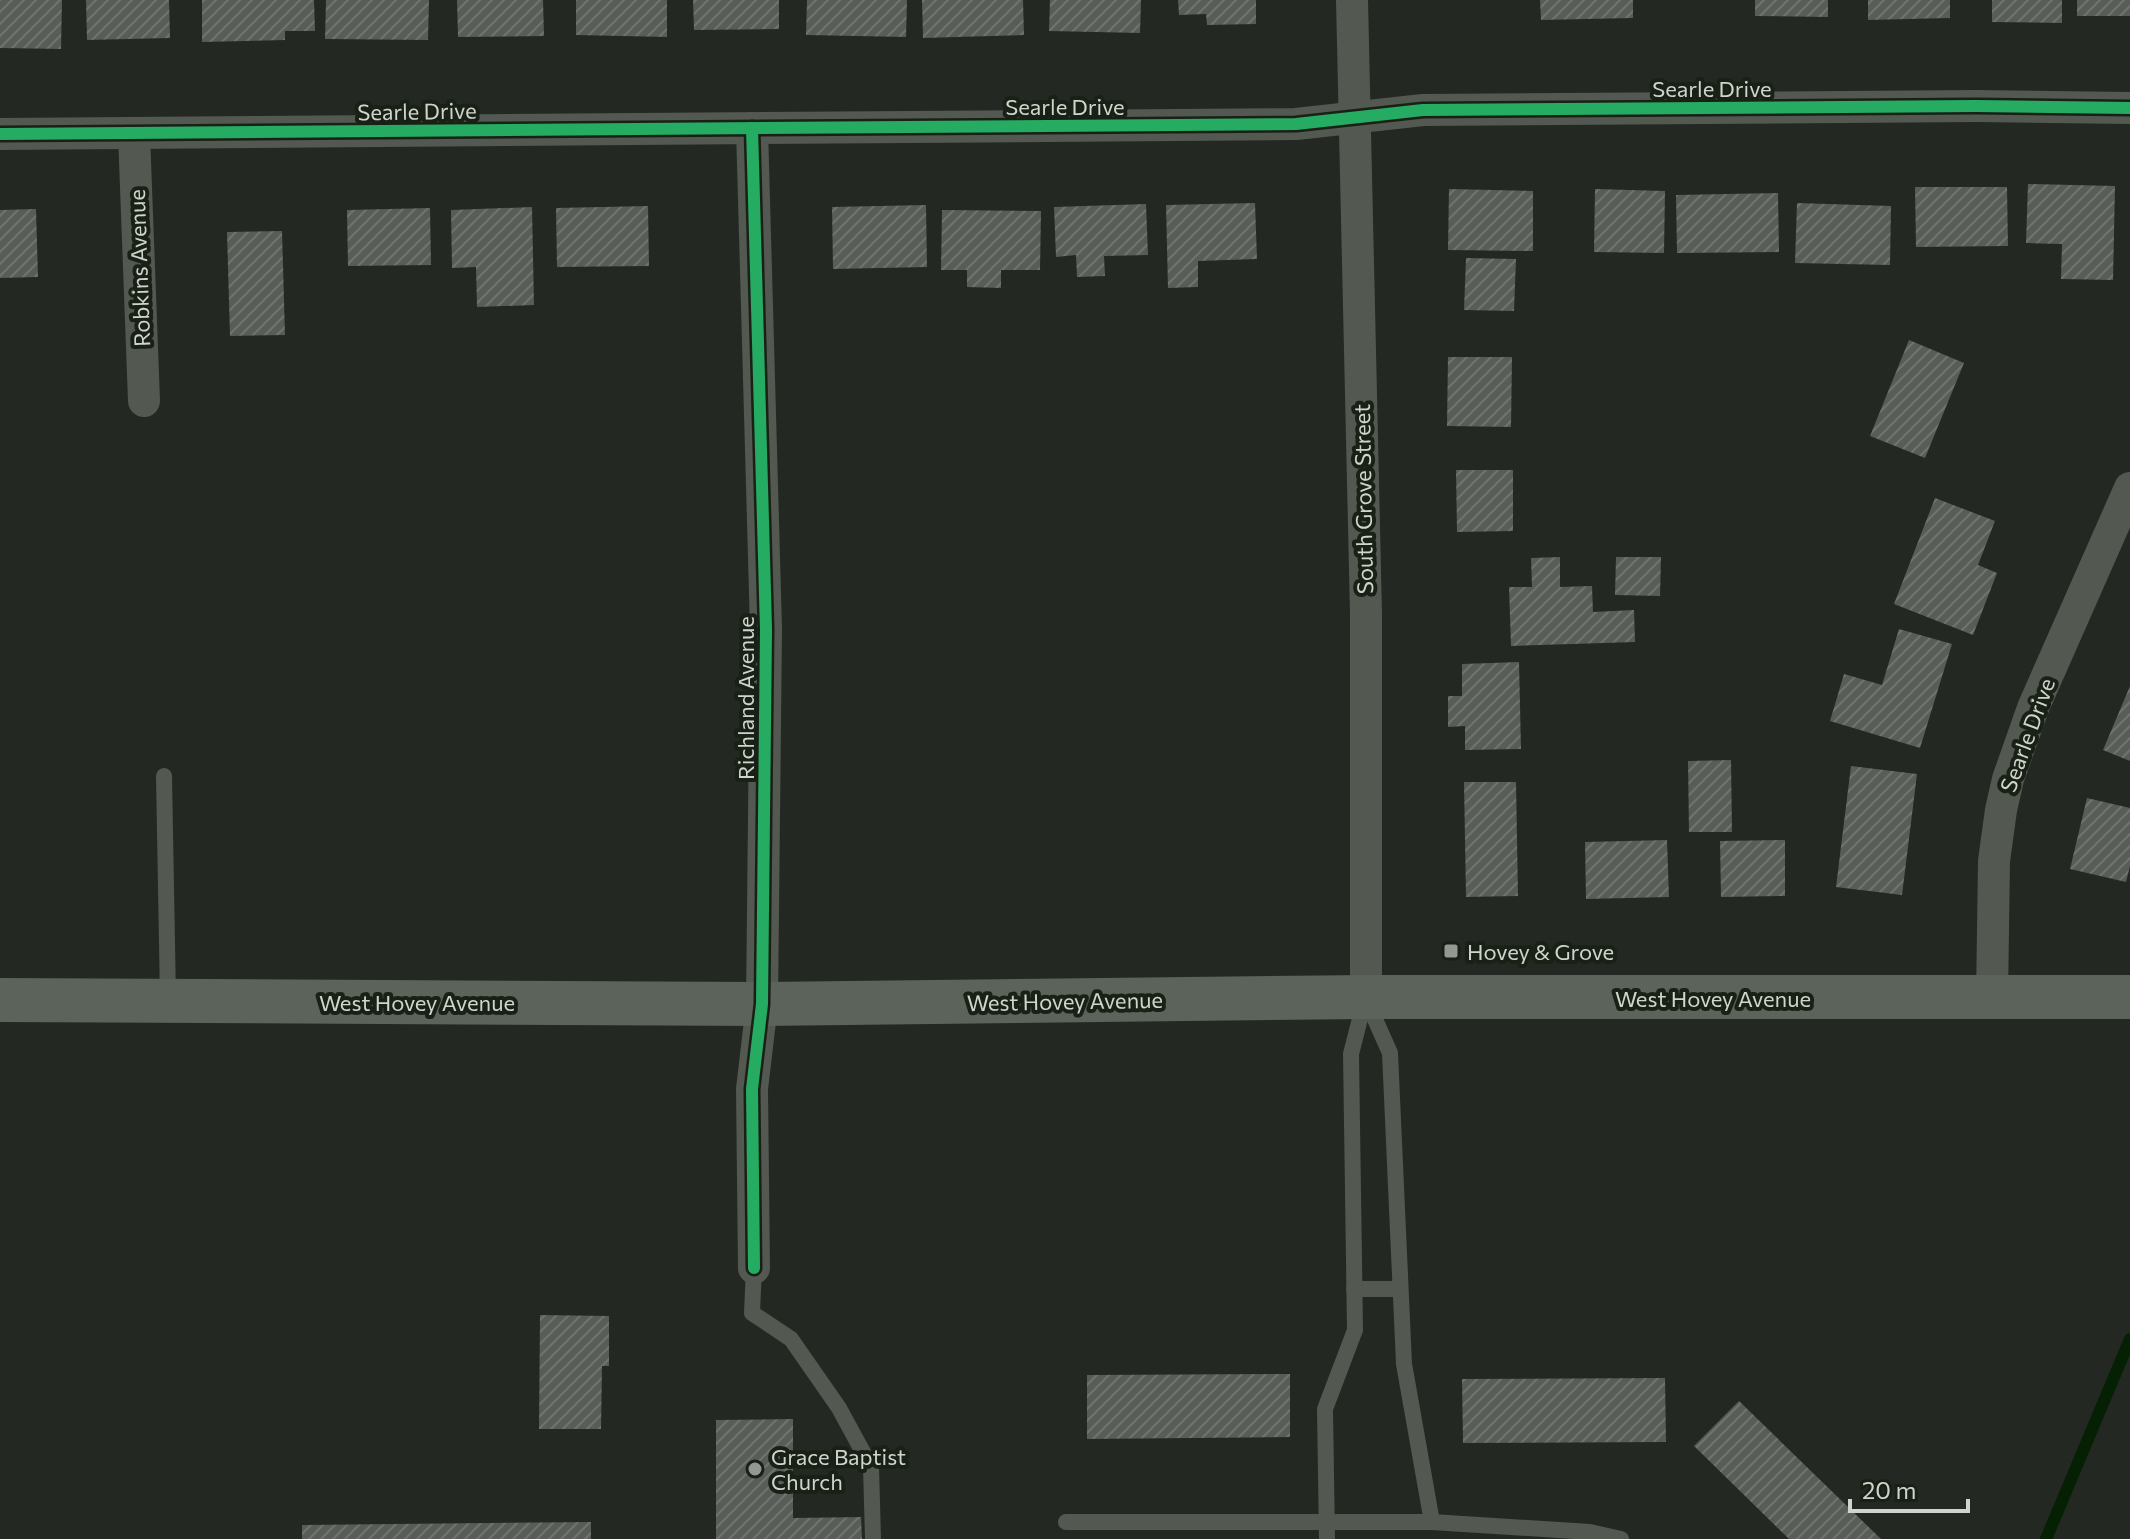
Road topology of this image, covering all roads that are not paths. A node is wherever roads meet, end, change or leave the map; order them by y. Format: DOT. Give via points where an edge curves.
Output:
graph roads {
  1 [pos="1352,0"];
  2 [pos="2130,108"];
  3 [pos="1355,117"];
  4 [pos="752,128"];
  5 [pos="0,134"];
  6 [pos="134,134"];
  7 [pos="144,401"];
  8 [pos="2130,488"];
  9 [pos="164,776"];
  10 [pos="1366,997"];
  11 [pos="2130,997"];
  12 [pos="1992,998"];
  13 [pos="0,1000"];
  14 [pos="168,1000"];
  15 [pos="762,1004"];
  16 [pos="754,1268"];
  17 [pos="1354,1289"];
  18 [pos="1399,1289"];
  19 [pos="1066,1522"];
  20 [pos="1432,1522"];
  21 [pos="1327,1531"];
  22 [pos="873,1539"];
  23 [pos="1621,1539"];
  1 -- 3 [label="street, South Grove Street"];
  2 -- 3 [label="street, Searle Drive" via="1439,110"];
  3 -- 4 [label="street, Searle Drive" via="1296,124"];
  3 -- 10 [label="street, South Grove Street" via="1366,614"];
  4 -- 6 [label="street, Searle Drive"];
  4 -- 15 [label="street, Richland Avenue" via="766,629"];
  5 -- 6 [label="street, Searle Drive"];
  6 -- 7 [label="street, Robkins Avenue"];
  8 -- 12 [label="street, Searle Drive" via="2033,708 2008,779 1994,861"];
  9 -- 14 [label="lane"];
  10 -- 12 [label="main road, West Hovey Avenue"];
  10 -- 15 [label="main road, West Hovey Avenue"];
  10 -- 17 [label="lane" via="1351,1054"];
  10 -- 18 [label="lane" via="1390,1053"];
  11 -- 12 [label="main road, West Hovey Avenue"];
  13 -- 14 [label="main road, West Hovey Avenue"];
  14 -- 15 [label="main road, West Hovey Avenue"];
  15 -- 16 [label="street, Richland Avenue" via="752,1089"];
  16 -- 22 [label="lane" via="752,1313 791,1339 839,1408 871,1467"];
  17 -- 18 [label="lane"];
  17 -- 21 [label="lane" via="1355,1330 1325,1409"];
  18 -- 20 [label="lane" via="1404,1364"];
  19 -- 21 [label="lane"];
  20 -- 21 [label="lane"];
  20 -- 23 [label="lane" via="1590,1532"];
}
